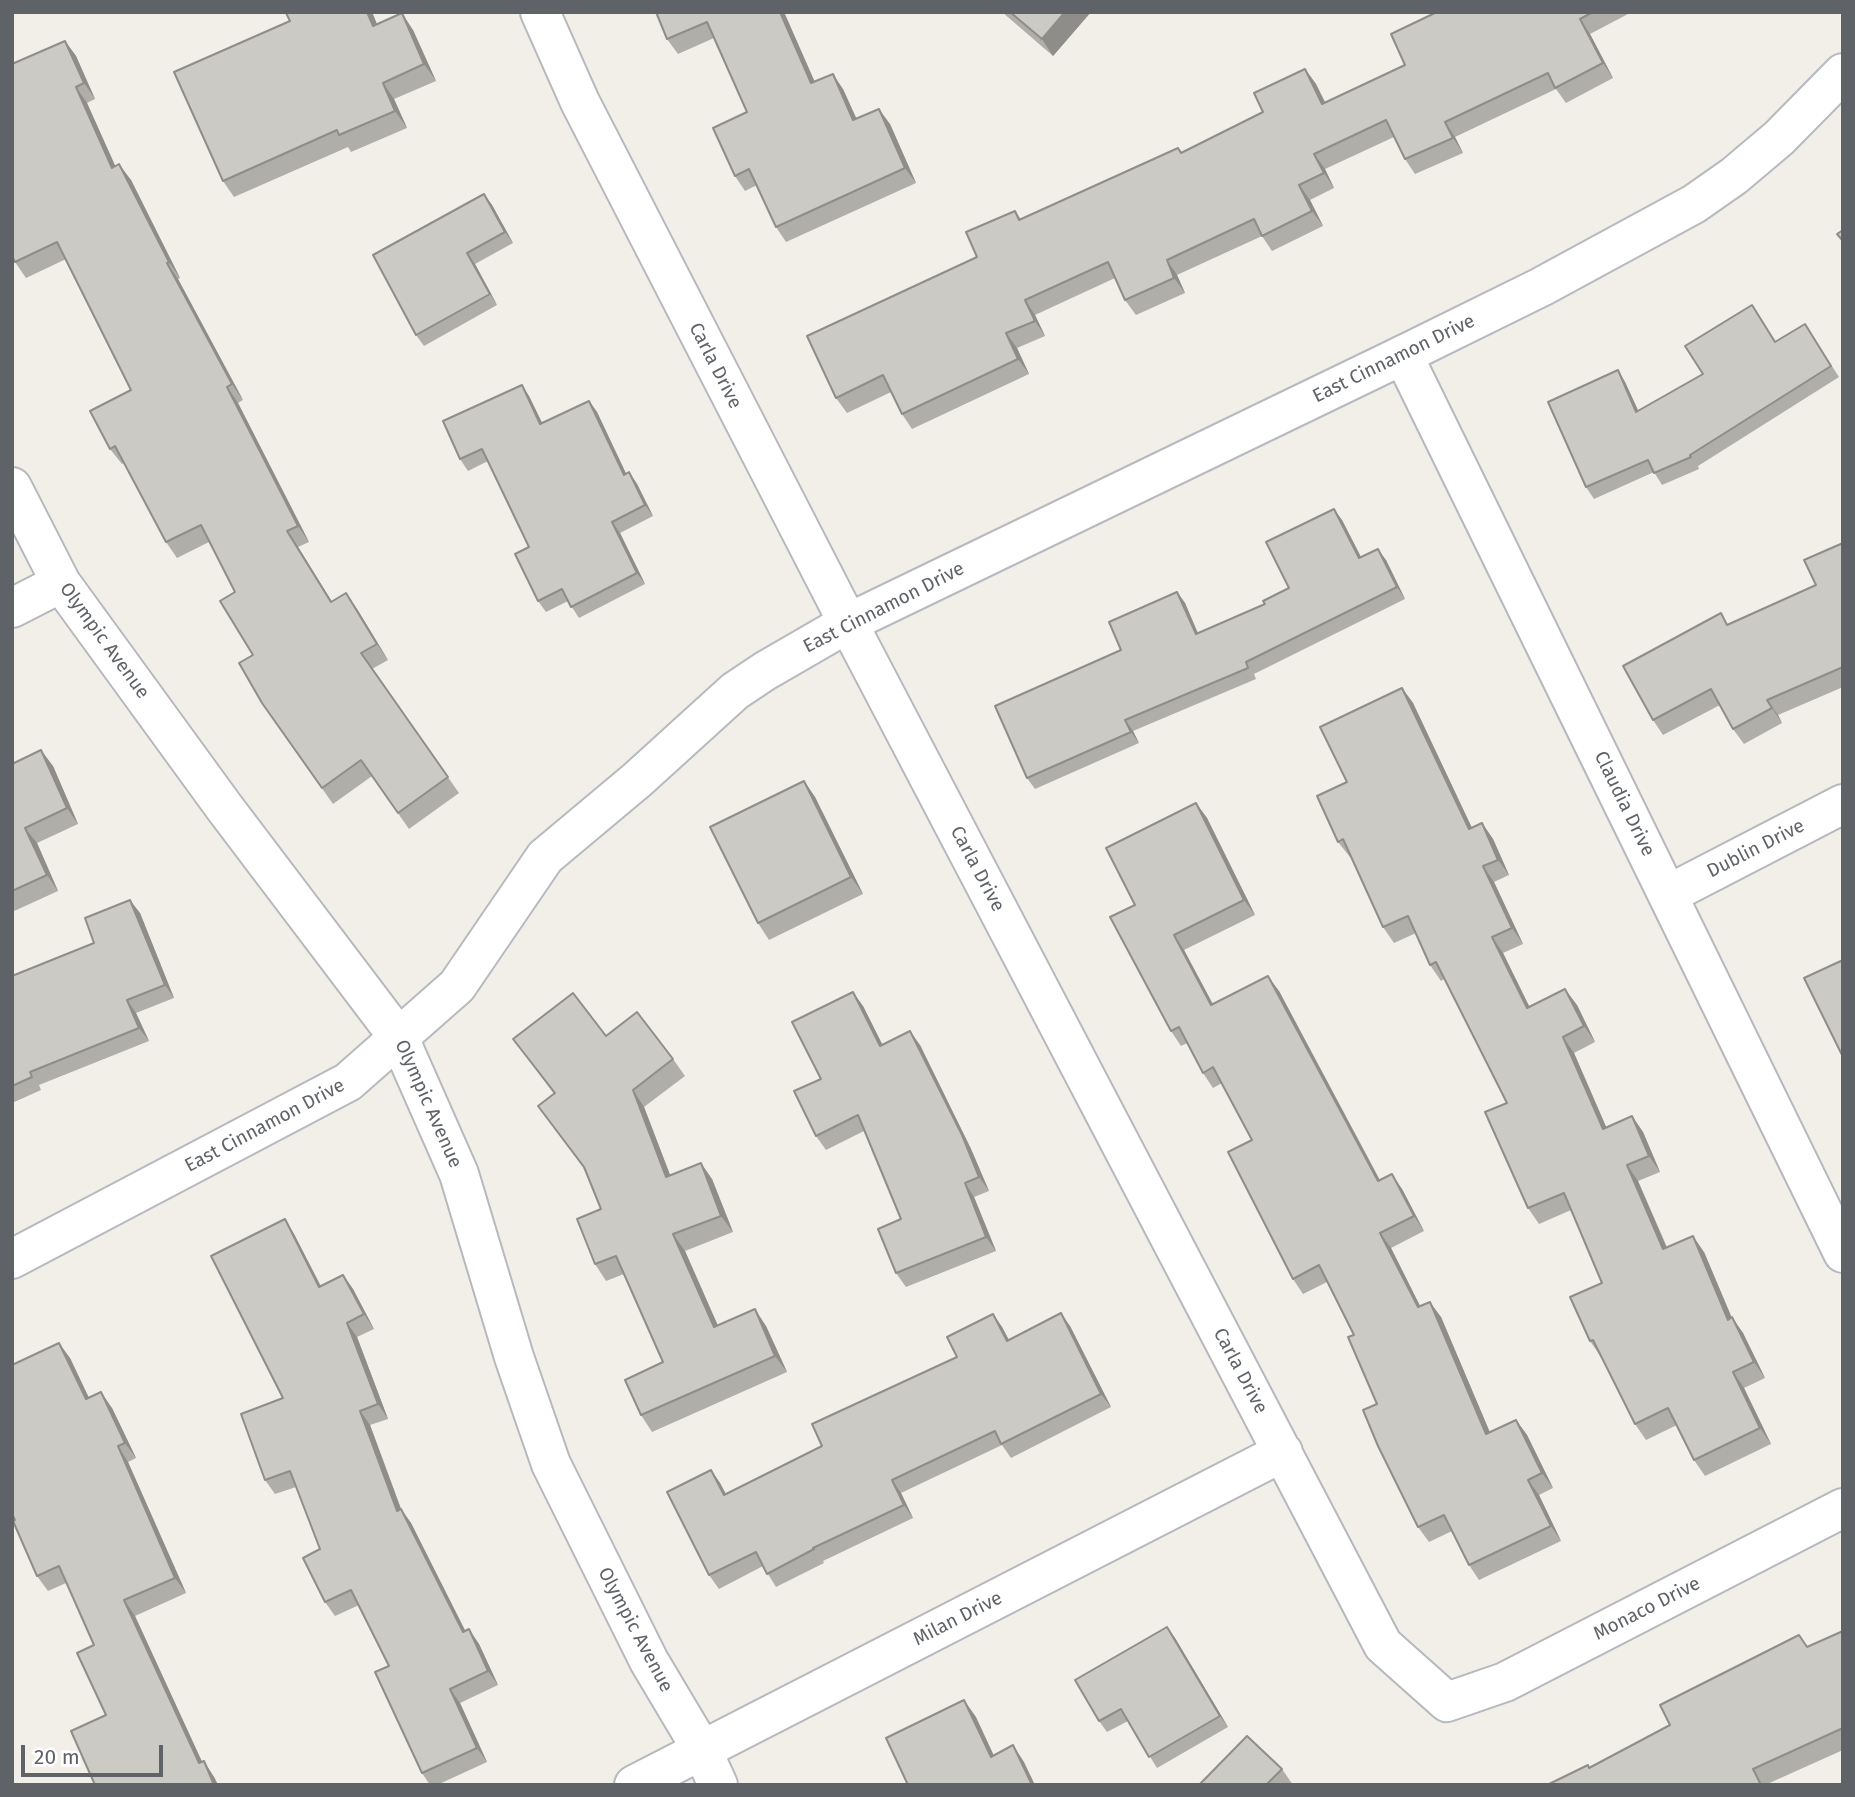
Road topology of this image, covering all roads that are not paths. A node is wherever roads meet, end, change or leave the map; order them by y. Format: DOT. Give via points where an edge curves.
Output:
graph roads {
  1 [pos="540,12"];
  2 [pos="1843,73"];
  3 [pos="1404,355"];
  4 [pos="12,487"];
  5 [pos="61,583"];
  6 [pos="12,608"];
  7 [pos="848,623"];
  8 [pos="1843,804"];
  9 [pos="1669,894"];
  10 [pos="399,1038"];
  11 [pos="1843,1253"];
  12 [pos="12,1258"];
  13 [pos="1283,1452"];
  14 [pos="1843,1507"];
  15 [pos="1447,1702"];
  16 [pos="702,1749"];
  17 [pos="634,1785"];
  18 [pos="718,1785"];
  1 -- 7 [label="street, Carla Drive" via="580,103"];
  2 -- 3 [label="street, East Cinnamon Drive" via="1779,138 1694,204"];
  3 -- 7 [label="street, East Cinnamon Drive"];
  3 -- 9 [label="street, Claudia Drive"];
  4 -- 5 [label="street, Olympic Avenue"];
  5 -- 6 [label="street"];
  5 -- 10 [label="street, Olympic Avenue"];
  7 -- 10 [label="street, East Cinnamon Drive" via="735,691 545,857 457,986"];
  7 -- 13 [label="street, Carla Drive"];
  8 -- 9 [label="street, Dublin Drive"];
  9 -- 11 [label="street, Claudia Drive"];
  10 -- 12 [label="street, East Cinnamon Drive" via="348,1082"];
  10 -- 16 [label="street, Olympic Avenue" via="459,1174 551,1464 649,1661"];
  13 -- 15 [label="street, Carla Drive" via="1383,1645"];
  13 -- 16 [label="street, Milan Drive"];
  14 -- 15 [label="street, Monaco Drive" via="1505,1682"];
  16 -- 17 [label="street, Milan Drive"];
  16 -- 18 [label="street, Olympic Avenue"];
}
